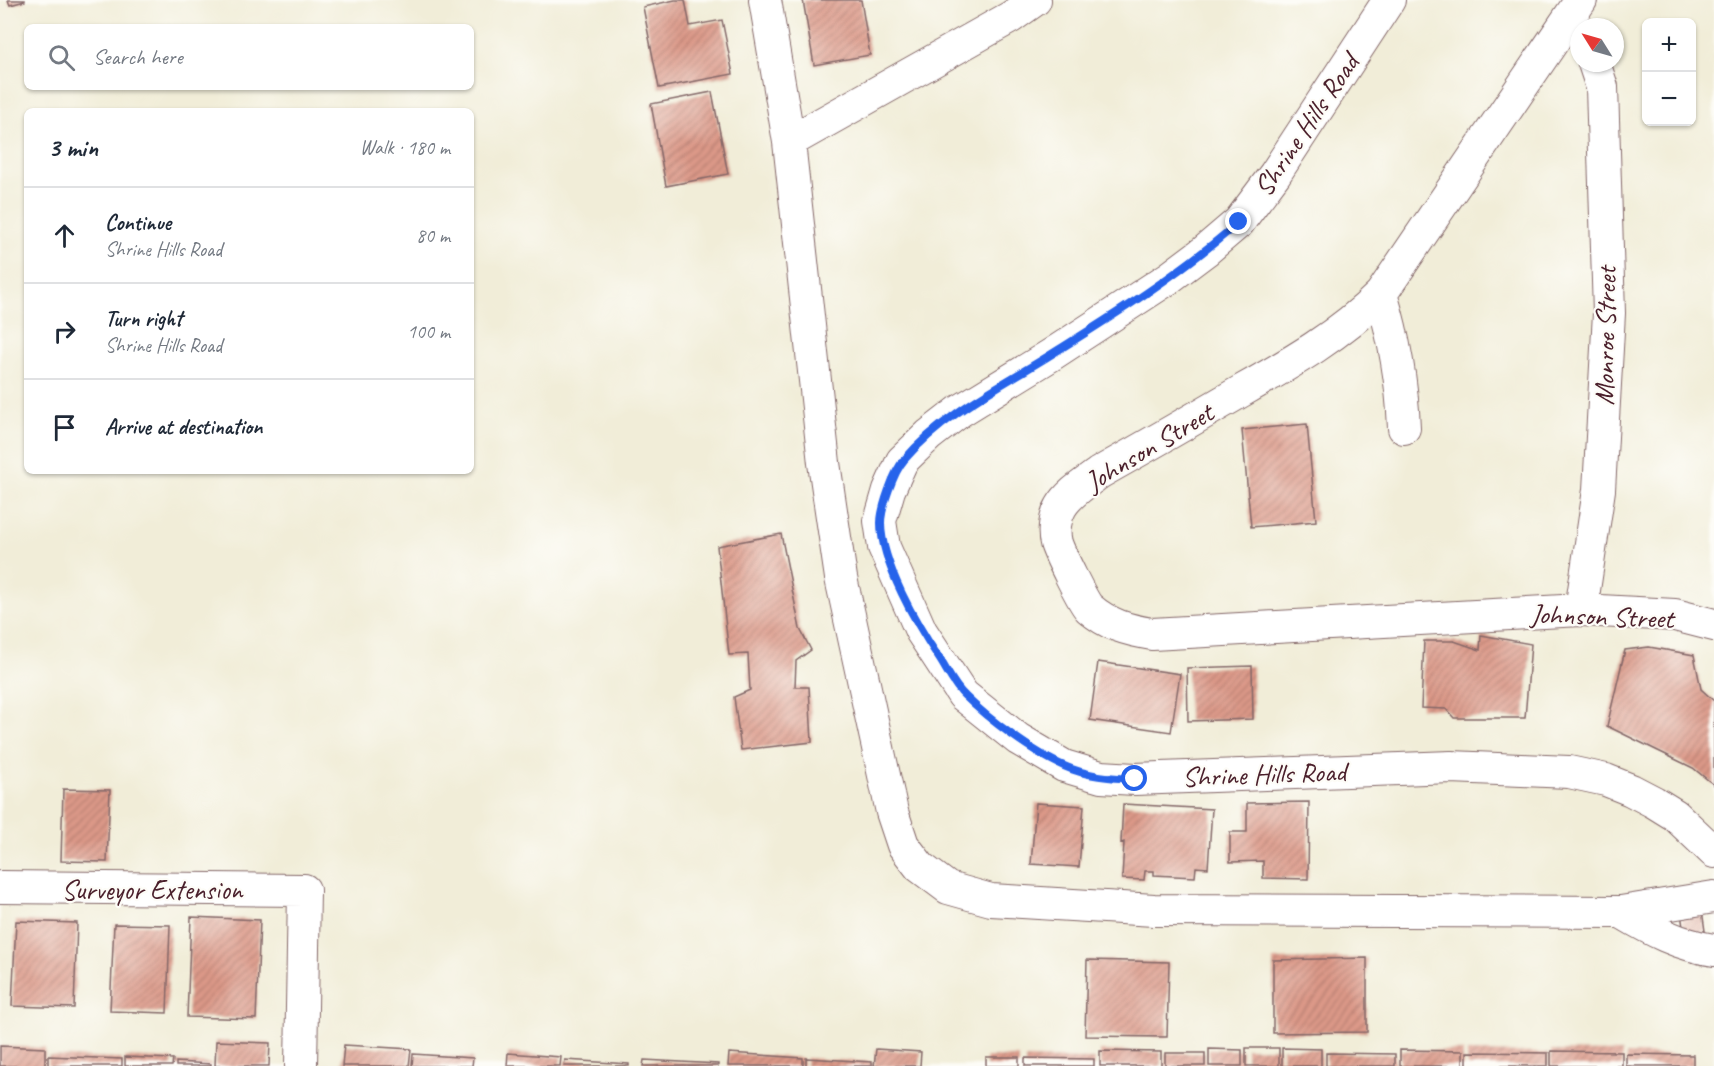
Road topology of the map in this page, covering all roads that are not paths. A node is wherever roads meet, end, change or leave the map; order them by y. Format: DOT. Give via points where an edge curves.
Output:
graph roads {
  1 [pos="765,0"];
  2 [pos="1389,0"];
  3 [pos="1581,0"];
  4 [pos="1018,6"];
  5 [pos="1576,18"];
  6 [pos="1570,36"];
  7 [pos="1597,72"];
  8 [pos="789,142"];
  9 [pos="1381,294"];
  10 [pos="1404,428"];
  11 [pos="1581,610"];
  12 [pos="1714,625"];
  13 [pos="1714,852"];
  14 [pos="0,887"];
  15 [pos="1714,897"];
  16 [pos="1621,912"];
  17 [pos="1714,950"];
  18 [pos="301,1066"];
  1 -- 8 [label="street"];
  2 -- 13 [label="street, Shrine Hills Road" via="1239,222 1169,278 960,411 902,461 880,521 884,547 921,631 963,695 1018,740 1064,766 1101,777 1135,779 1451,767 1569,772 1606,780 1654,802 1675,815"];
  3 -- 5 [label="street, Johnson Street"];
  4 -- 8 [label="street"];
  6 -- 9 [label="street, Johnson Street"];
  7 -- 11 [label="street, Monroe Street" via="1602,87 1609,313 1599,490"];
  8 -- 16 [label="street" via="824,464 842,578 892,812 903,845 920,867 948,888 1002,901 1154,910"];
  9 -- 10 [label="street" via="1399,362"];
  9 -- 11 [label="street, Johnson Street" via="1327,340 1099,473 1072,495 1061,507 1055,523 1056,542 1087,606 1115,625 1152,634"];
  11 -- 12 [label="street, Johnson Street" via="1675,615"];
  14 -- 18 [label="street, Surveyor Extension" via="304,890"];
  15 -- 16 [label="street"];
  16 -- 17 [label="street" via="1673,940"];
}
